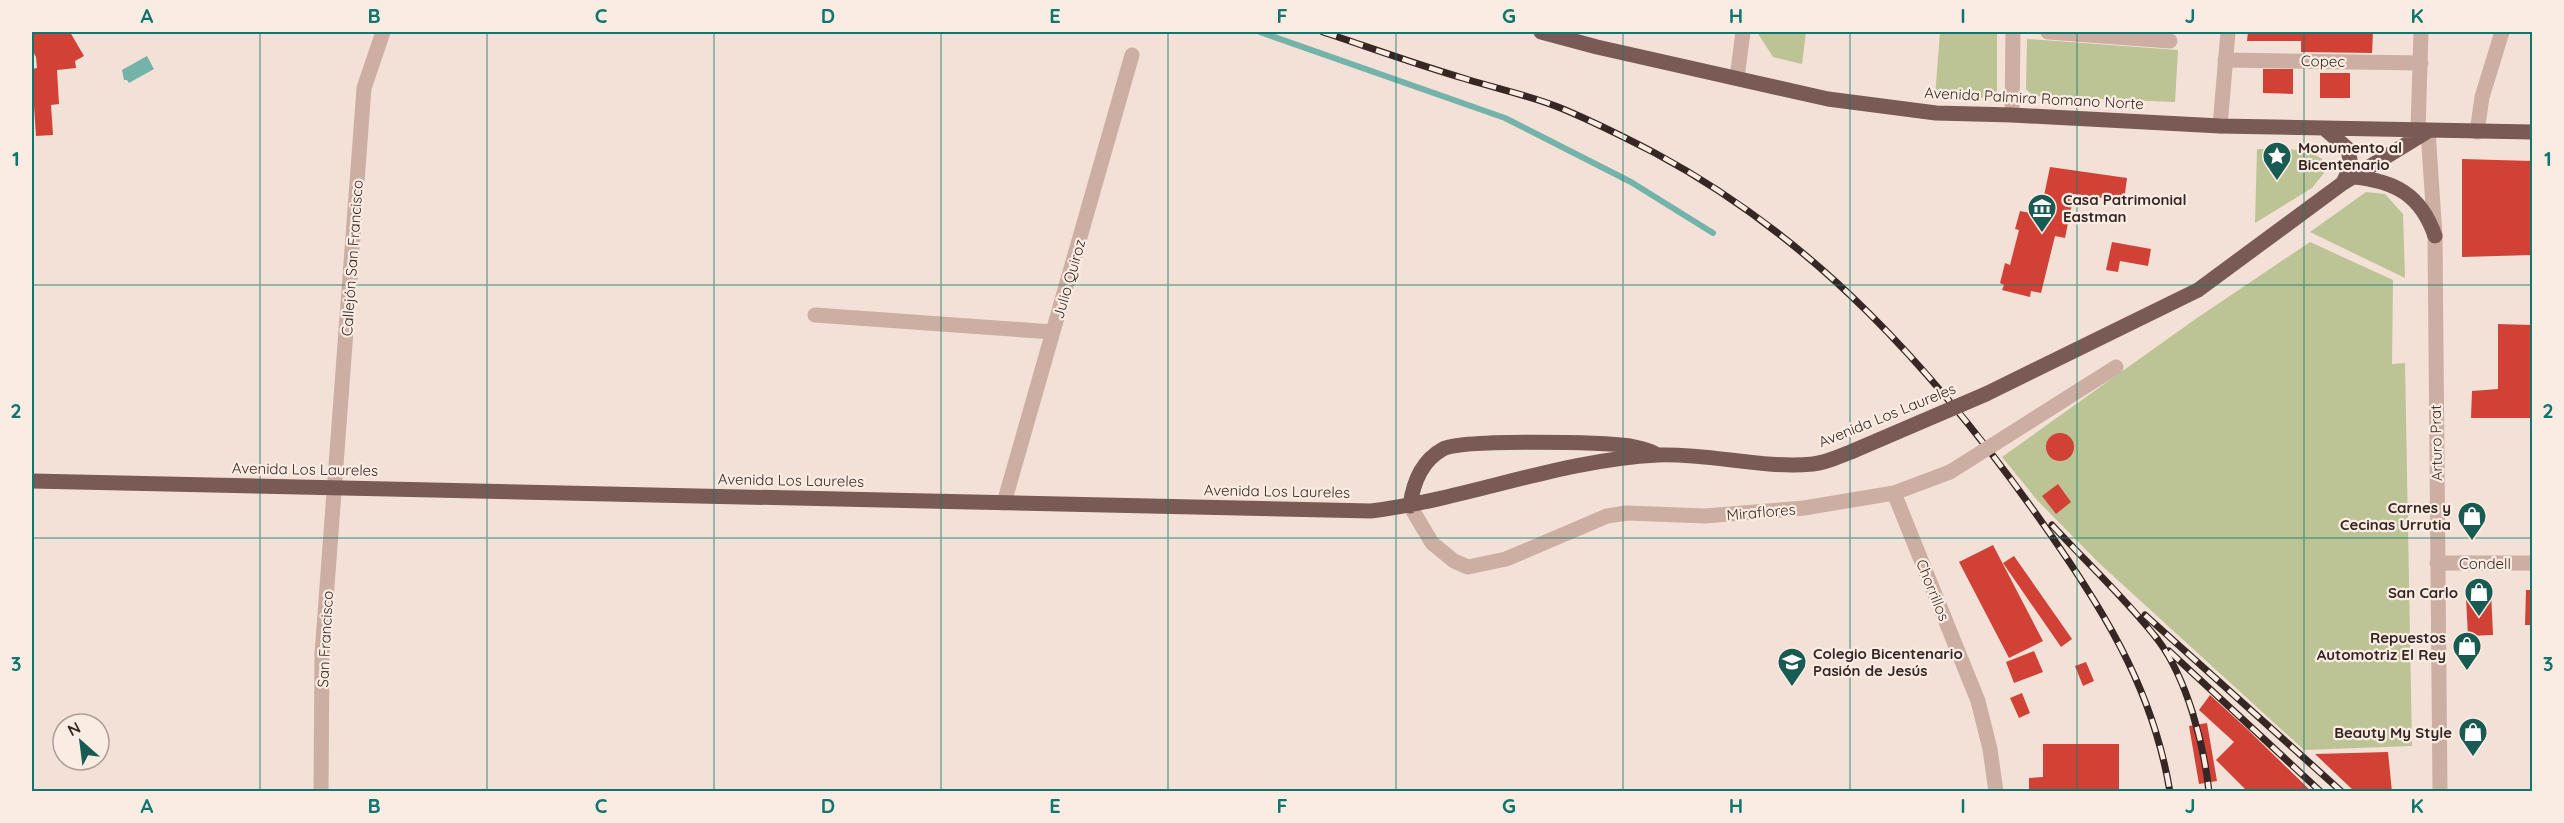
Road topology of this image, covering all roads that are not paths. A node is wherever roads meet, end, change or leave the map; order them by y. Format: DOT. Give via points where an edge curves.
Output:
graph roads {
  1 [pos="383,32"];
  2 [pos="1541,32"];
  3 [pos="1743,32"];
  4 [pos="2013,32"];
  5 [pos="2048,32"];
  6 [pos="2228,32"];
  7 [pos="2421,32"];
  8 [pos="2502,32"];
  9 [pos="2170,41"];
  10 [pos="1132,54"];
  11 [pos="2225,60"];
  12 [pos="2421,63"];
  13 [pos="1737,78"];
  14 [pos="2012,115"];
  15 [pos="2220,126"];
  16 [pos="2325,129"];
  17 [pos="2423,131"];
  18 [pos="2477,132"];
  19 [pos="2532,132"];
  20 [pos="2349,180"];
  21 [pos="2434,236"];
  22 [pos="815,315"];
  23 [pos="1053,332"];
  24 [pos="2116,367"];
  25 [pos="1658,455"];
  26 [pos="32,481"];
  27 [pos="334,488"];
  28 [pos="1894,493"];
  29 [pos="1004,503"];
  30 [pos="1410,506"];
  31 [pos="2437,562"];
  32 [pos="2532,563"];
  33 [pos="321,792"];
  34 [pos="1996,792"];
  35 [pos="2440,792"];
  1 -- 27 [label="street, Callejón San Francisco" via="364,88"];
  2 -- 13 [label="main road, Avenida Palmira Romano Norte"];
  3 -- 13 [label="street"];
  4 -- 14 [label="street"];
  5 -- 9 [label="street"];
  6 -- 11 [label="street"];
  7 -- 12 [label="street"];
  8 -- 18 [label="street" via="2482,97"];
  10 -- 23 [label="street, Julio Quiroz"];
  11 -- 12 [label="street, Copec"];
  11 -- 15 [label="street"];
  12 -- 17 [label="street"];
  13 -- 14 [label="main road, Avenida Palmira Romano Norte" via="1828,99 1935,113"];
  14 -- 15 [label="main road, Avenida Palmira Romano Norte"];
  15 -- 16 [label="main road, Avenida Palmira Romano Norte"];
  16 -- 17 [label="main road, Avenida Palmira Romano Norte"];
  16 -- 20 [label="main road" via="2348,149"];
  17 -- 18 [label="main road, Avenida Palmira Romano Norte"];
  17 -- 20 [label="main road, Avenida Los Laureles"];
  17 -- 21 [label="street, Arturo Prat"];
  18 -- 19 [label="main road, Avenida Palmira Romano Norte"];
  20 -- 21 [label="main road" via="2380,179 2397,187 2411,197 2431,225"];
  20 -- 25 [label="main road, Avenida Los Laureles, bridge" via="2198,290 1986,394 1853,451 1816,464 1779,465"];
  21 -- 31 [label="street, Arturo Prat"];
  22 -- 23 [label="street"];
  23 -- 29 [label="street, Julio Quiroz"];
  24 -- 28 [label="street, Miraflores, bridge" via="1950,472"];
  25 -- 30 [label="main road, Avenida Los Laureles" via="1540,473"];
  25 -- 30 [label="main road" via="1628,446 1581,444 1446,447 1427,461 1418,475"];
  26 -- 27 [label="main road, Avenida Los Laureles"];
  27 -- 29 [label="main road, Avenida Los Laureles"];
  27 -- 33 [label="street, San Francisco" via="322,654"];
  28 -- 30 [label="street, Miraflores" via="1804,508 1716,516 1607,516 1506,559 1468,567 1432,543"];
  28 -- 34 [label="street, Chorrillos" via="1978,701"];
  29 -- 30 [label="main road, Avenida Los Laureles" via="1363,511"];
  31 -- 32 [label="street, Condell"];
  31 -- 35 [label="street, Arturo Prat"];
}
